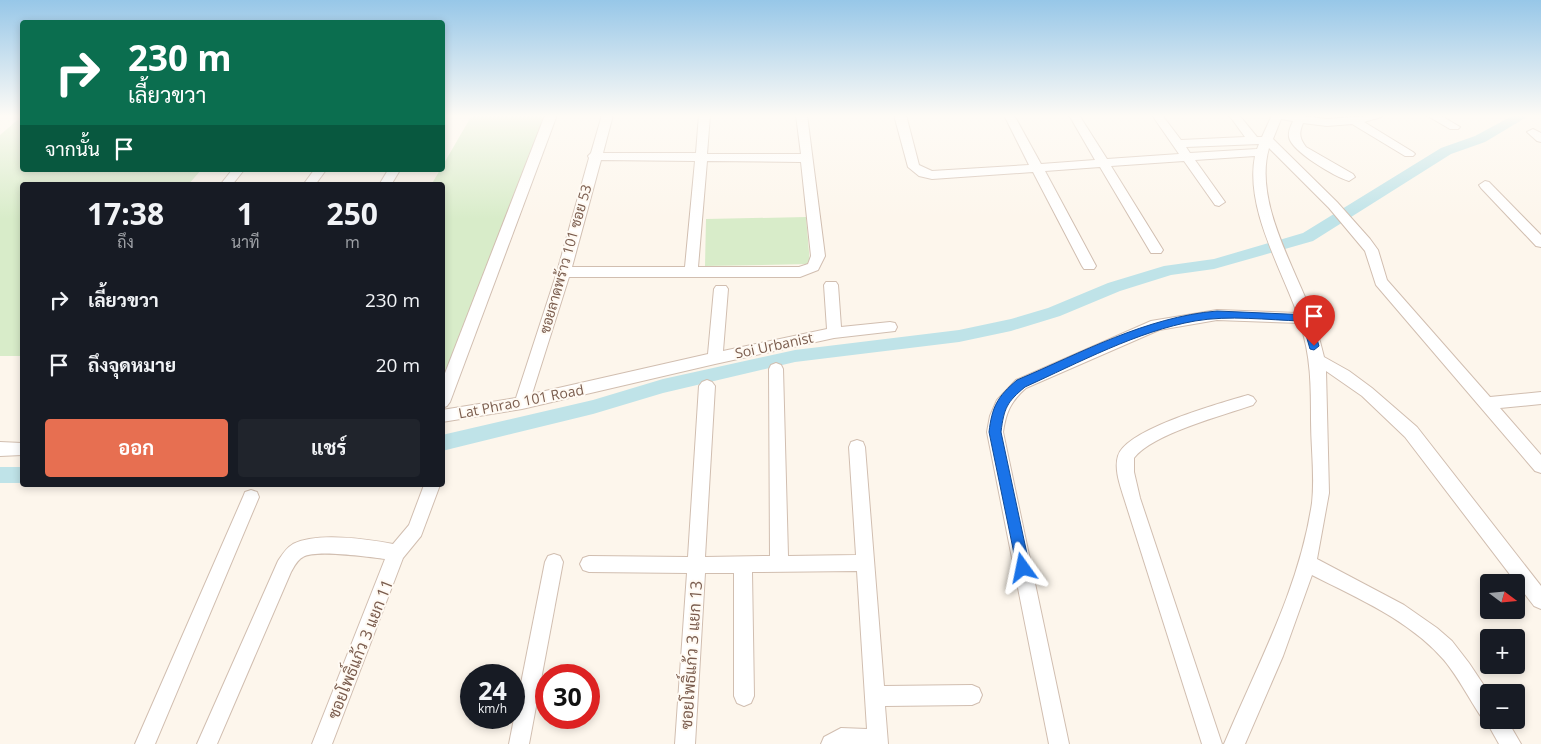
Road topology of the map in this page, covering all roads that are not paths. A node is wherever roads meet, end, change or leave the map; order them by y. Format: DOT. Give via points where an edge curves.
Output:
graph roads {
  1 [pos="538,150"];
  2 [pos="596,150"];
  3 [pos="701,150"];
  4 [pos="805,150"];
  5 [pos="909,150"];
  6 [pos="1027,150"];
  7 [pos="1095,150"];
  8 [pos="1180,150"];
  9 [pos="1237,150"];
  10 [pos="1264,150"];
  11 [pos="1268,150"];
  12 [pos="1303,150"];
  13 [pos="1402,150"];
  14 [pos="1409,154"];
  15 [pos="594,156"];
  16 [pos="1185,157"];
  17 [pos="700,158"];
  18 [pos="806,158"];
  19 [pos="1103,162"];
  20 [pos="1037,168"];
  21 [pos="236,172"];
  22 [pos="1349,177"];
  23 [pos="228,182"];
  24 [pos="1485,185"];
  25 [pos="1219,202"];
  26 [pos="1541,243"];
  27 [pos="1156,250"];
  28 [pos="1089,266"];
  29 [pos="564,272"];
  30 [pos="691,272"];
  31 [pos="831,285"];
  32 [pos="721,289"];
  33 [pos="1306,318"];
  34 [pos="890,327"];
  35 [pos="834,333"];
  36 [pos="715,358"];
  37 [pos="1317,360"];
  38 [pos="776,369"];
  39 [pos="600,385"];
  40 [pos="707,386"];
  41 [pos="445,394"];
  42 [pos="1541,398"];
  43 [pos="1248,401"];
  44 [pos="522,403"];
  45 [pos="1486,403"];
  46 [pos="445,416"];
  47 [pos="857,447"];
  48 [pos="20,448"];
  49 [pos="0,449"];
  50 [pos="1541,466"];
  51 [pos="431,487"];
  52 [pos="251,498"];
  53 [pos="396,553"];
  54 [pos="554,562"];
  55 [pos="779,563"];
  56 [pos="864,563"];
  57 [pos="589,564"];
  58 [pos="743,564"];
  59 [pos="1308,564"];
  60 [pos="696,566"];
  61 [pos="1541,600"];
  62 [pos="972,695"];
  63 [pos="744,696"];
  64 [pos="875,696"];
  65 [pos="1480,698"];
  66 [pos="1501,729"];
  67 [pos="878,742"];
  68 [pos="145,744"];
  69 [pos="207,744"];
  70 [pos="322,744"];
  71 [pos="519,744"];
  72 [pos="685,744"];
  73 [pos="831,744"];
  74 [pos="1059,744"];
  75 [pos="1212,744"];
  76 [pos="1234,744"];
  77 [pos="1511,744"];
  1 -- 41 [label="street"];
  2 -- 15 [label="street, ซอยลาดพร้าว 101 ซอย 53"];
  3 -- 17 [label="street"];
  4 -- 18 [label="street"];
  5 -- 20 [label="street" via="914,167 923,173 942,175"];
  6 -- 20 [label="street"];
  7 -- 19 [label="street"];
  8 -- 16 [label="street"];
  9 -- 16 [label="street"];
  10 -- 33 [label="street" via="1260,190 1274,239"];
  11 -- 45 [label="street" via="1333,205 1352,226 1371,250 1381,282"];
  12 -- 22 [label="street"];
  13 -- 14 [label="street"];
  15 -- 17 [label="street"];
  15 -- 29 [label="street, ซอยลาดพร้าว 101 ซอย 53"];
  16 -- 19 [label="street"];
  16 -- 25 [label="street"];
  17 -- 18 [label="street"];
  17 -- 30 [label="street"];
  18 -- 30 [label="street" via="818,256 813,267 800,272"];
  19 -- 20 [label="street"];
  19 -- 27 [label="street"];
  20 -- 28 [label="street"];
  21 -- 23 [label="street"];
  24 -- 26 [label="street"];
  29 -- 30 [label="street"];
  29 -- 44 [label="street, ซอยลาดพร้าว 101 ซอย 53"];
  31 -- 35 [label="street"];
  32 -- 36 [label="street, Soi Urbanist"];
  33 -- 37 [label="street"];
  33 -- 74 [label="street" via="1217,315 1156,325 1021,384 1007,396 998,411 995,432"];
  34 -- 35 [label="street, Soi Urbanist"];
  35 -- 36 [label="street, Soi Urbanist"];
  36 -- 39 [label="street, Soi Urbanist"];
  37 -- 59 [label="street" via="1320,501"];
  37 -- 61 [label="street" via="1344,373 1411,432"];
  38 -- 55 [label="street"];
  39 -- 44 [label="street, Lat Phrao 101 Road"];
  40 -- 60 [label="street, ซอยโพธิ์แก้ว 3 แยก 13"];
  42 -- 45 [label="street"];
  43 -- 75 [label="street" via="1149,436 1126,455 1126,474 1132,498"];
  44 -- 46 [label="street, Lat Phrao 101 Road"];
  45 -- 50 [label="street"];
  47 -- 56 [label="street"];
  48 -- 49 [label="street"];
  51 -- 53 [label="street" via="417,527 408,543"];
  52 -- 68 [label="street"];
  53 -- 69 [label="street" via="379,549 305,547 293,554 284,567"];
  53 -- 70 [label="street, ซอยโพธิ์แก้ว 3 แยก 11"];
  54 -- 71 [label="street"];
  55 -- 56 [label="street"];
  55 -- 58 [label="street"];
  56 -- 64 [label="street"];
  57 -- 60 [label="street"];
  58 -- 60 [label="street"];
  58 -- 63 [label="street"];
  59 -- 65 [label="street" via="1409,616 1447,649"];
  59 -- 76 [label="street" via="1283,635"];
  60 -- 72 [label="street, ซอยโพธิ์แก้ว 3 แยก 13"];
  62 -- 64 [label="street"];
  64 -- 67 [label="street"];
  66 -- 77 [label="street"];
  67 -- 73 [label="street" via="841,738"];
}
